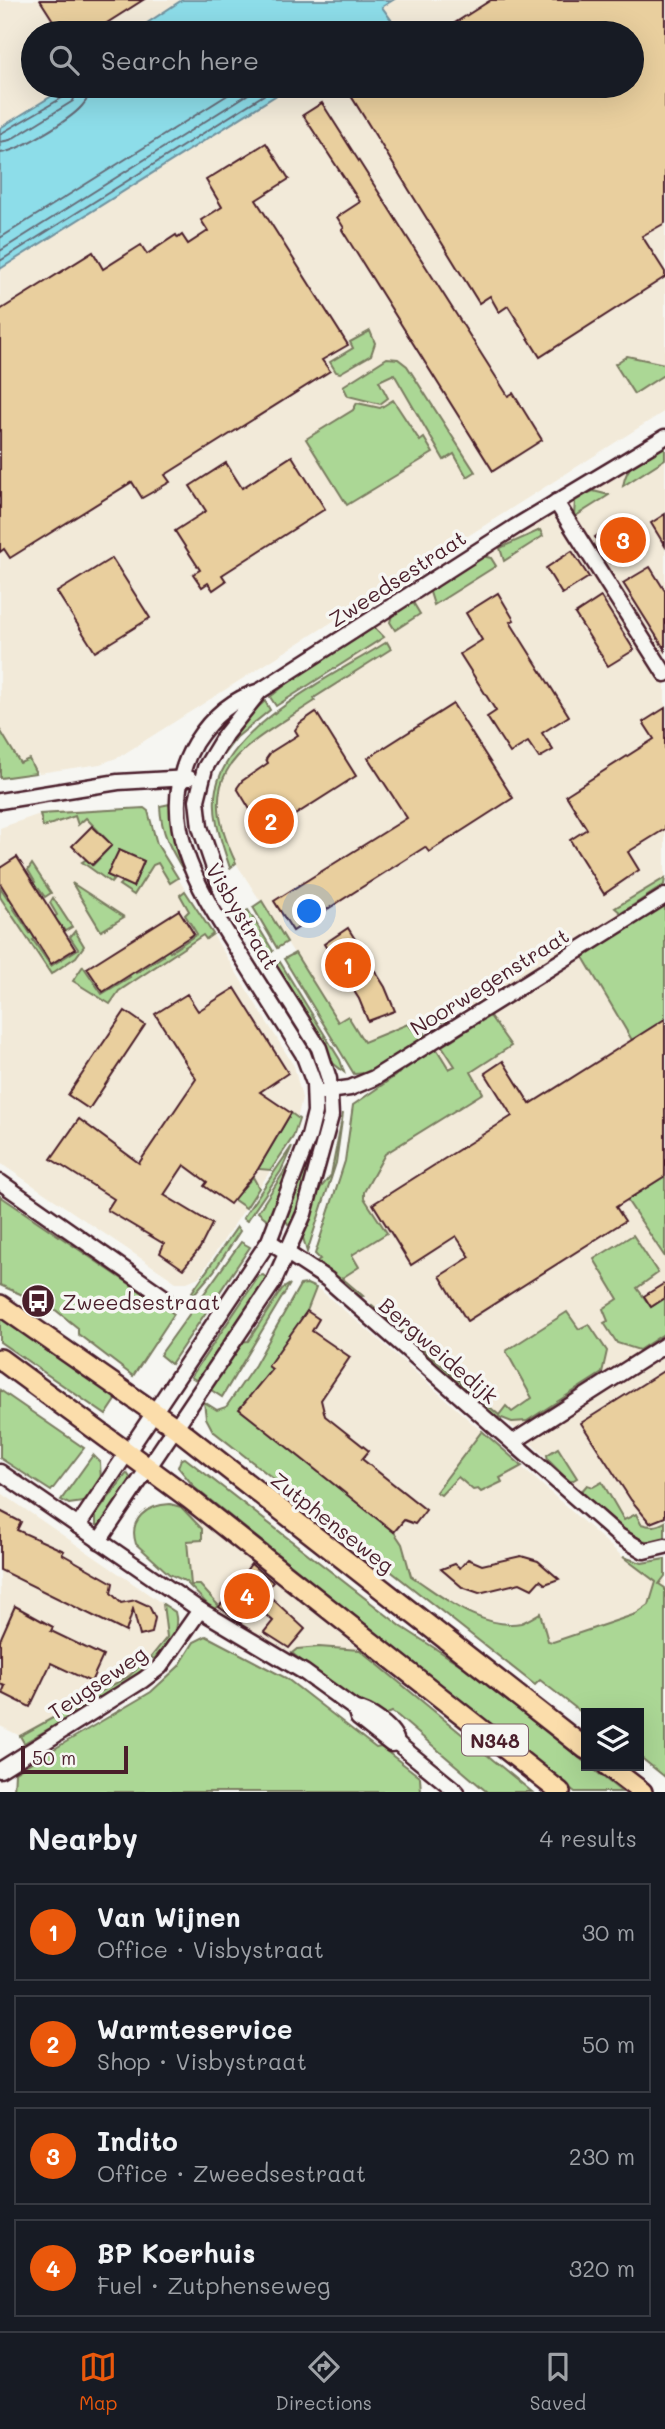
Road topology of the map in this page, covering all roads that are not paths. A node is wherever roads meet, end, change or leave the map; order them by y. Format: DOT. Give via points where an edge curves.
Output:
graph roads {
  1 [pos="665,436"];
  2 [pos="556,502"];
  3 [pos="665,674"];
  4 [pos="260,691"];
  5 [pos="182,777"];
  6 [pos="201,779"];
  7 [pos="0,801"];
  8 [pos="665,896"];
  9 [pos="330,1091"];
  10 [pos="315,1093"];
  11 [pos="0,1182"];
  12 [pos="269,1241"];
  13 [pos="288,1254"];
  14 [pos="164,1297"];
  15 [pos="0,1305"];
  16 [pos="665,1345"];
  17 [pos="0,1359"];
  18 [pos="154,1412"];
  19 [pos="175,1427"];
  20 [pos="513,1442"];
  21 [pos="127,1453"];
  22 [pos="149,1467"];
  23 [pos="0,1472"];
  24 [pos="575,1497"];
  25 [pos="558,1502"];
  26 [pos="78,1526"];
  27 [pos="99,1541"];
  28 [pos="665,1546"];
  29 [pos="200,1610"];
  30 [pos="581,1745"];
  31 [pos="0,1770"];
  32 [pos="615,1771"];
  33 [pos="457,1792"];
  34 [pos="560,1792"];
  35 [pos="642,1792"];
  1 -- 2 [label="street, Zweedsestraat"];
  2 -- 3 [label="street"];
  2 -- 4 [label="street, Zweedsestraat"];
  4 -- 5 [label="street, Visbystraat" via="244,695 217,714 192,748"];
  4 -- 6 [label="street, Visbystraat" via="210,758"];
  5 -- 6 [label="street"];
  5 -- 7 [label="street"];
  5 -- 10 [label="street, Visbystraat" via="178,825 190,870 303,1054"];
  6 -- 9 [label="street, Visbystraat" via="197,800 200,827 215,877 319,1048"];
  8 -- 9 [label="street, Noorwegenstraat" via="374,1078"];
  9 -- 10 [label="street, Noorwegenstraat"];
  9 -- 13 [label="street" via="331,1116 320,1165"];
  10 -- 12 [label="street" via="309,1136"];
  11 -- 14 [label="street"];
  12 -- 13 [label="street, Bergweidedijk"];
  12 -- 18 [label="street"];
  13 -- 19 [label="street"];
  13 -- 20 [label="street, Bergweidedijk" via="327,1279"];
  15 -- 18 [label="main road, Zutphenseweg"];
  16 -- 20 [label="street"];
  17 -- 21 [label="main road"];
  18 -- 19 [label="main road, Zutphenseweg"];
  18 -- 21 [label="street"];
  19 -- 22 [label="street"];
  19 -- 30 [label="main road, Zutphenseweg / N348"];
  20 -- 24 [label="street, Bergweidedijk"];
  21 -- 22 [label="main road"];
  21 -- 26 [label="street"];
  22 -- 27 [label="street"];
  22 -- 34 [label="main road, N348"];
  23 -- 26 [label="street"];
  24 -- 25 [label="street"];
  24 -- 28 [label="street, Bergweidedijk" via="633,1546 650,1551"];
  26 -- 27 [label="street"];
  27 -- 29 [label="street"];
  29 -- 31 [label="street, Teugseweg" via="160,1667 143,1681"];
  29 -- 33 [label="street" via="304,1672"];
  32 -- 35 [label="main road"];
}
